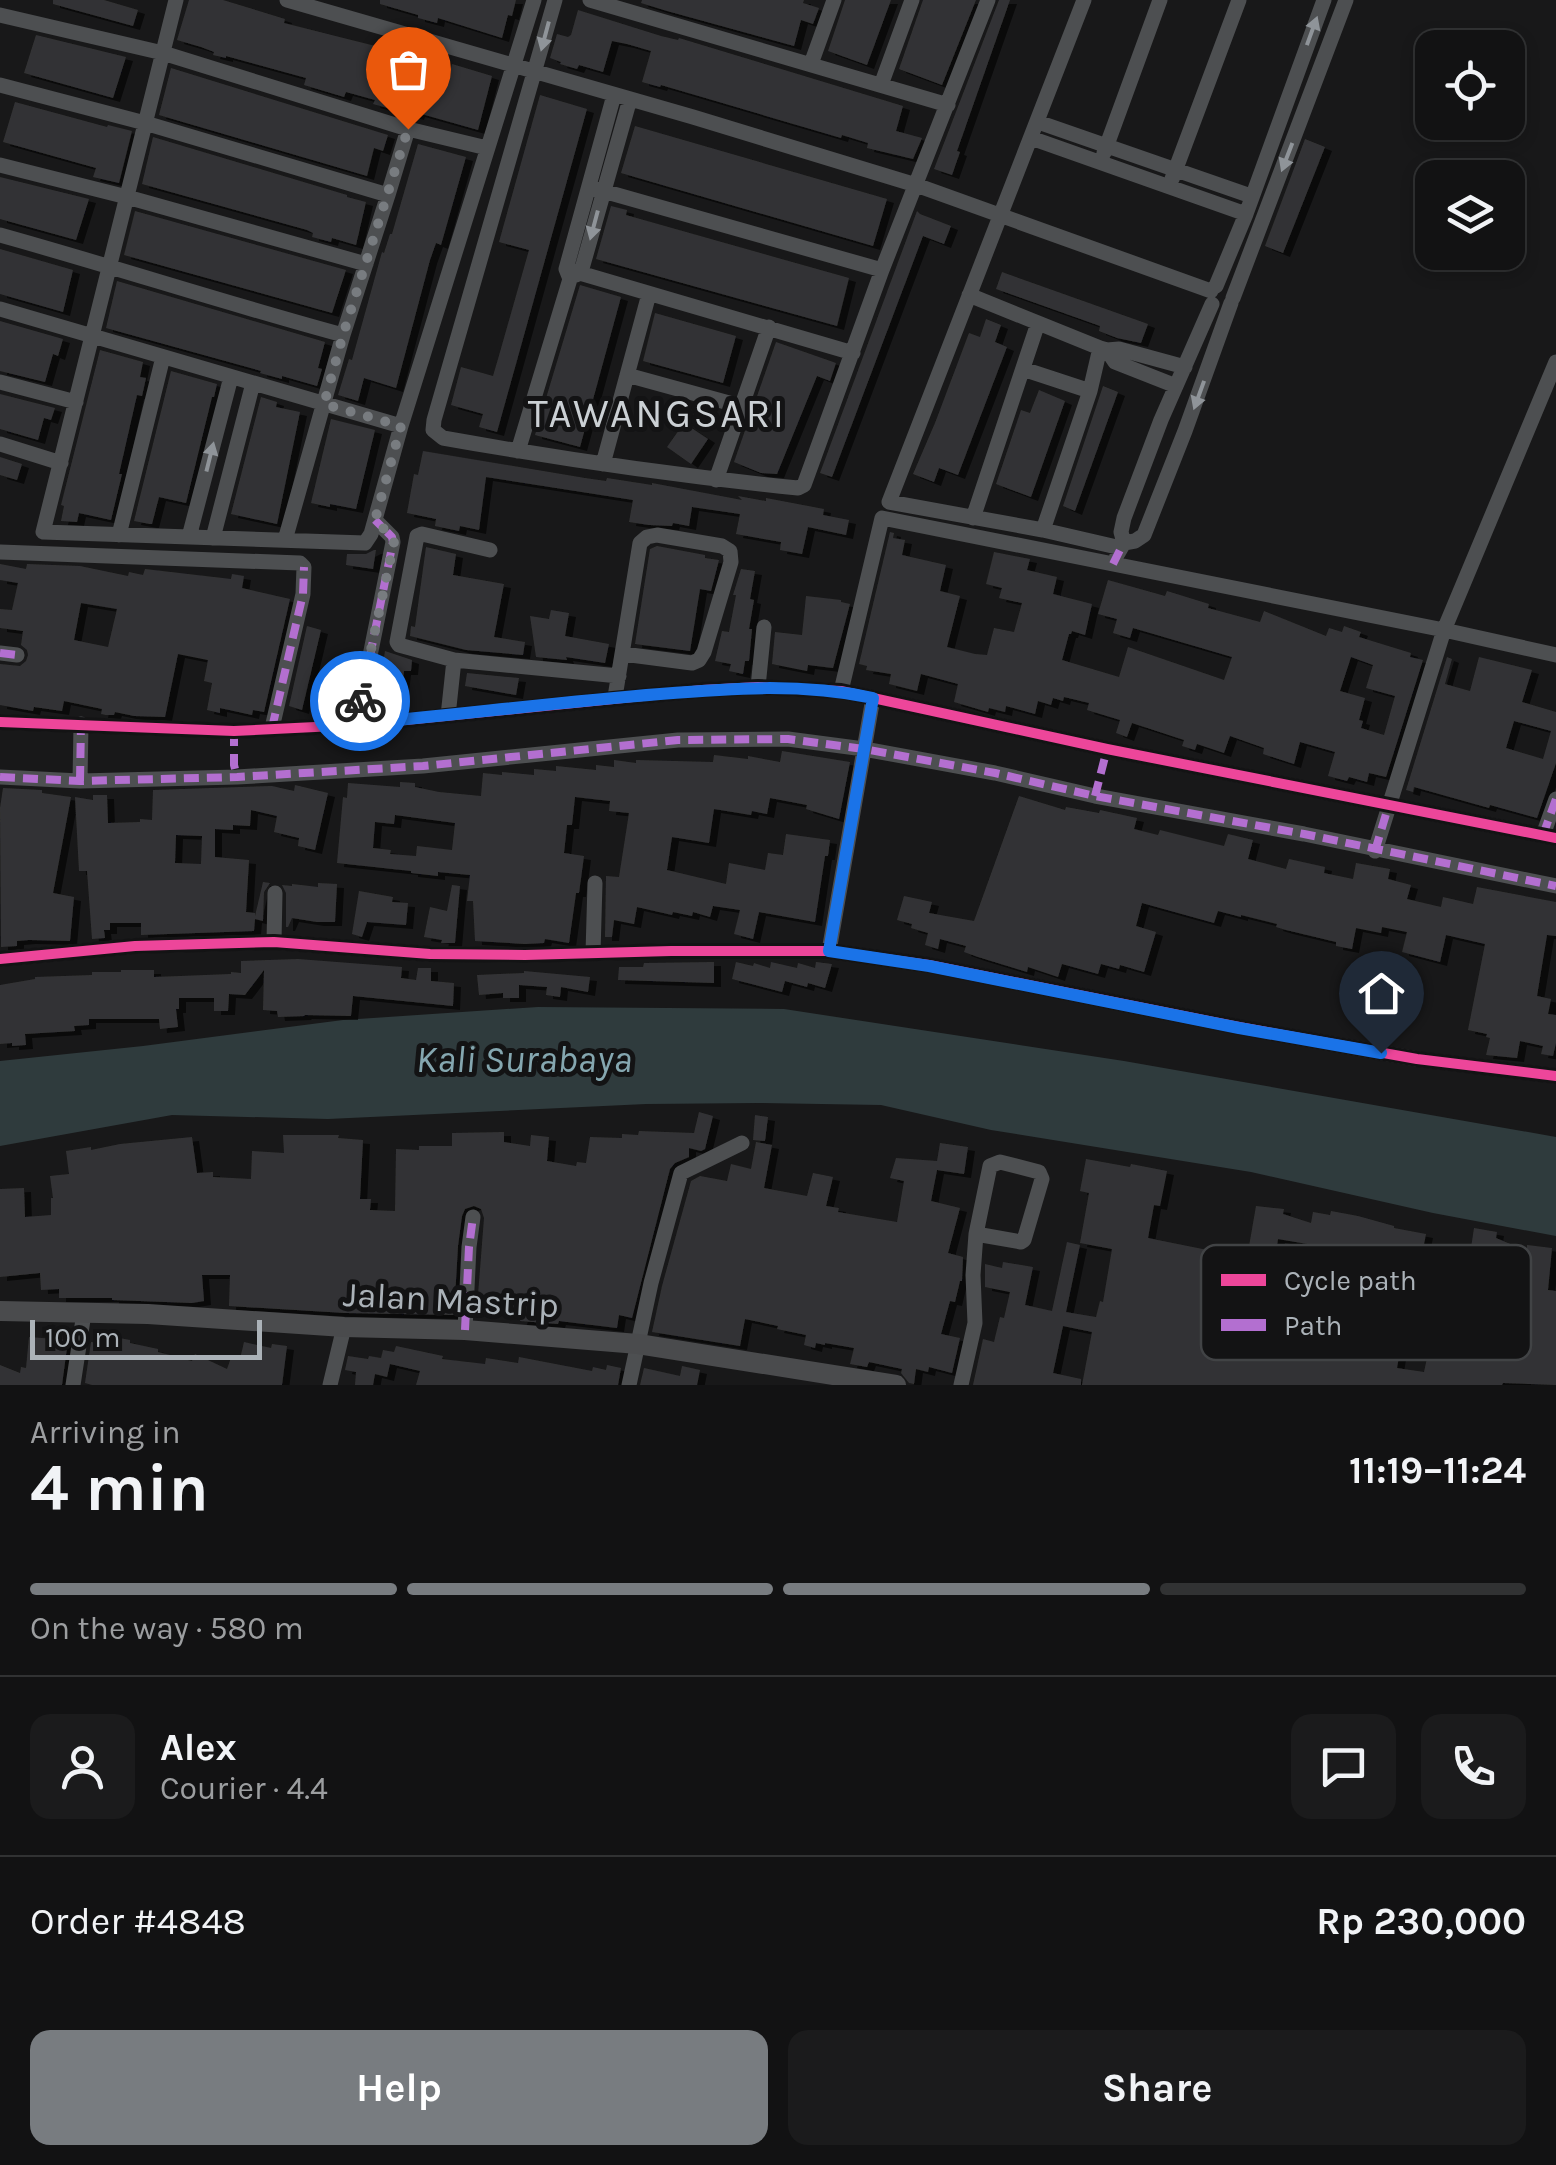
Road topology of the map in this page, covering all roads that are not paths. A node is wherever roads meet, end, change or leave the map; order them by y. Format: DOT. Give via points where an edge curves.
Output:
graph roads {
  1 [pos="176,0"];
  2 [pos="287,0"];
  3 [pos="534,0"];
  4 [pos="555,0"];
  5 [pos="590,0"];
  6 [pos="833,0"];
  7 [pos="912,0"];
  8 [pos="988,0"];
  9 [pos="1084,0"];
  10 [pos="1160,0"];
  11 [pos="1238,0"];
  12 [pos="1324,0"];
  13 [pos="1346,0"];
  14 [pos="638,7"];
  15 [pos="0,15"];
  16 [pos="163,53"];
  17 [pos="810,64"];
  18 [pos="514,66"];
  19 [pos="535,72"];
  20 [pos="0,85"];
  21 [pos="881,85"];
  22 [pos="622,97"];
  23 [pos="1286,104"];
  24 [pos="948,105"];
  25 [pos="1305,110"];
  26 [pos="146,123"];
  27 [pos="408,129"];
  28 [pos="1034,130"];
  29 [pos="487,148"];
  30 [pos="1104,154"];
  31 [pos="0,164"];
  32 [pos="1175,169"];
  33 [pos="916,184"];
  34 [pos="1170,186"];
  35 [pos="596,189"];
  36 [pos="127,196"];
  37 [pos="388,196"];
  38 [pos="1252,196"];
  39 [pos="1000,214"];
  40 [pos="1246,214"];
  41 [pos="0,235"];
  42 [pos="366,264"];
  43 [pos="110,266"];
  44 [pos="882,270"];
  45 [pos="572,273"];
  46 [pos="649,294"];
  47 [pos="1213,294"];
  48 [pos="969,295"];
  49 [pos="1232,300"];
  50 [pos="0,308"];
  51 [pos="1038,323"];
  52 [pos="769,327"];
  53 [pos="343,335"];
  54 [pos="92,336"];
  55 [pos="1104,349"];
  56 [pos="853,353"];
  57 [pos="163,357"];
  58 [pos="1556,362"];
  59 [pos="1185,367"];
  60 [pos="1023,369"];
  61 [pos="627,376"];
  62 [pos="230,377"];
  63 [pos="0,382"];
  64 [pos="253,384"];
  65 [pos="1176,386"];
  66 [pos="1090,391"];
  67 [pos="76,402"];
  68 [pos="324,404"];
  69 [pos="740,406"];
  70 [pos="1161,420"];
  71 [pos="401,426"];
  72 [pos="1185,431"];
  73 [pos="0,444"];
  74 [pos="518,451"];
  75 [pos="60,464"];
  76 [pos="603,464"];
  77 [pos="716,480"];
  78 [pos="974,518"];
  79 [pos="384,529"];
  80 [pos="1043,530"];
  81 [pos="119,535"];
  82 [pos="190,537"];
  83 [pos="213,538"];
  84 [pos="286,540"];
  85 [pos="1122,546"];
  86 [pos="490,550"];
  87 [pos="0,552"];
  88 [pos="1113,564"];
  89 [pos="764,627"];
  90 [pos="1444,630"];
  91 [pos="0,653"];
  92 [pos="622,654"];
  93 [pos="17,655"];
  94 [pos="1556,655"];
  95 [pos="454,660"];
  96 [pos="619,676"];
  97 [pos="758,687"];
  98 [pos="841,692"];
  99 [pos="616,697"];
  100 [pos="872,702"];
  101 [pos="448,716"];
  102 [pos="0,722"];
  103 [pos="81,724"];
  104 [pos="356,724"];
  105 [pos="272,728"];
  106 [pos="864,744"];
  107 [pos="0,776"];
  108 [pos="80,781"];
  109 [pos="1556,799"];
  110 [pos="1388,808"];
  111 [pos="1550,836"];
  112 [pos="1376,847"];
  113 [pos="595,883"];
  114 [pos="1556,886"];
  115 [pos="275,892"];
  116 [pos="274,942"];
  117 [pos="829,951"];
  118 [pos="593,953"];
  119 [pos="0,958"];
  120 [pos="1556,1076"];
  121 [pos="742,1143"];
  122 [pos="473,1217"];
  123 [pos="976,1234"];
  124 [pos="0,1311"];
  125 [pos="84,1313"];
  126 [pos="344,1327"];
  127 [pos="466,1330"];
  128 [pos="638,1344"];
  129 [pos="73,1385"];
  130 [pos="330,1385"];
  131 [pos="629,1385"];
  132 [pos="896,1385"];
  133 [pos="961,1385"];
  1 -- 16 [label="street"];
  2 -- 18 [label="street"];
  3 -- 18 [label="street"];
  4 -- 19 [label="street, one-way"];
  5 -- 14 [label="street"];
  6 -- 17 [label="street"];
  7 -- 21 [label="street"];
  8 -- 24 [label="street"];
  9 -- 28 [label="street"];
  10 -- 30 [label="street"];
  11 -- 32 [label="street"];
  23 -- 12 [label="street, one-way"];
  13 -- 25 [label="street"];
  14 -- 17 [label="street"];
  15 -- 16 [label="street"];
  16 -- 26 [label="street"];
  16 -- 27 [label="street"];
  17 -- 21 [label="street"];
  18 -- 19 [label="street"];
  18 -- 29 [label="street"];
  19 -- 22 [label="street"];
  19 -- 74 [label="street" via="432,427 442,438"];
  20 -- 26 [label="street"];
  21 -- 24 [label="street"];
  22 -- 33 [label="street"];
  22 -- 35 [label="street"];
  23 -- 25 [label="street"];
  23 -- 38 [label="street"];
  24 -- 33 [label="street"];
  25 -- 49 [label="street, one-way"];
  26 -- 36 [label="street"];
  26 -- 37 [label="street"];
  27 -- 29 [label="street"];
  27 -- 37 [label="street"];
  28 -- 30 [label="street"];
  28 -- 39 [label="street"];
  29 -- 71 [label="street"];
  30 -- 32 [label="street"];
  30 -- 34 [label="street"];
  31 -- 36 [label="street"];
  32 -- 34 [label="street"];
  32 -- 38 [label="street"];
  33 -- 39 [label="street"];
  33 -- 44 [label="street"];
  34 -- 40 [label="street"];
  35 -- 44 [label="street"];
  35 -- 45 [label="street"];
  36 -- 42 [label="street"];
  36 -- 43 [label="street"];
  37 -- 42 [label="street"];
  38 -- 40 [label="street"];
  39 -- 47 [label="street"];
  39 -- 48 [label="street"];
  40 -- 47 [label="street"];
  41 -- 43 [label="street"];
  42 -- 53 [label="street"];
  43 -- 53 [label="street"];
  43 -- 54 [label="street"];
  44 -- 56 [label="street"];
  45 -- 46 [label="street"];
  45 -- 74 [label="street"];
  46 -- 52 [label="street"];
  46 -- 61 [label="street"];
  47 -- 49 [label="street" via="1218,308"];
  47 -- 59 [label="street"];
  48 -- 51 [label="street"];
  48 -- 78 [label="street" via="889,502"];
  49 -- 72 [label="street, one-way"];
  50 -- 54 [label="street"];
  51 -- 55 [label="street"];
  51 -- 60 [label="street"];
  52 -- 56 [label="street"];
  52 -- 69 [label="street"];
  53 -- 68 [label="street"];
  54 -- 57 [label="street"];
  54 -- 67 [label="street"];
  55 -- 59 [label="street"];
  55 -- 65 [label="street" via="1115,362"];
  55 -- 66 [label="street"];
  56 -- 77 [label="street" via="802,486"];
  57 -- 62 [label="street"];
  57 -- 81 [label="street"];
  58 -- 90 [label="street"];
  59 -- 65 [label="street"];
  60 -- 66 [label="street"];
  60 -- 78 [label="street"];
  61 -- 69 [label="street"];
  61 -- 76 [label="street"];
  62 -- 64 [label="street"];
  82 -- 62 [label="street, one-way"];
  63 -- 67 [label="street"];
  64 -- 68 [label="street"];
  64 -- 83 [label="street"];
  65 -- 70 [label="street"];
  66 -- 80 [label="street"];
  67 -- 75 [label="street"];
  68 -- 71 [label="street"];
  68 -- 84 [label="street"];
  69 -- 77 [label="street"];
  70 -- 72 [label="street"];
  70 -- 85 [label="street" via="1124,518"];
  71 -- 79 [label="street"];
  72 -- 85 [label="street" via="1144,535"];
  73 -- 75 [label="street"];
  74 -- 76 [label="street"];
  75 -- 81 [label="street" via="44,532"];
  76 -- 77 [label="street"];
  78 -- 80 [label="street"];
  79 -- 84 [label="street" via="364,543"];
  79 -- 104 [label="street" via="394,542"];
  80 -- 85 [label="street"];
  81 -- 82 [label="street"];
  82 -- 83 [label="street"];
  83 -- 84 [label="street"];
  85 -- 88 [label="street"];
  86 -- 95 [label="street" via="418,536 396,642"];
  87 -- 105 [label="street" via="300,563 303,594"];
  88 -- 90 [label="street"];
  88 -- 98 [label="street" via="882,518"];
  89 -- 97 [label="street"];
  90 -- 94 [label="street"];
  90 -- 110 [label="street"];
  91 -- 93 [label="street"];
  92 -- 92 [label="street" via="640,543 657,535 730,551 699,660"];
  92 -- 96 [label="street"];
  95 -- 96 [label="street"];
  95 -- 101 [label="street"];
  96 -- 99 [label="street"];
  97 -- 98 [label="street"];
  97 -- 99 [label="street"];
  98 -- 100 [label="street"];
  99 -- 101 [label="street"];
  100 -- 106 [label="street"];
  100 -- 110 [label="street"];
  101 -- 104 [label="street"];
  102 -- 103 [label="street"];
  103 -- 105 [label="street"];
  103 -- 108 [label="street"];
  104 -- 105 [label="street"];
  106 -- 108 [label="street" via="678,740 366,770"];
  106 -- 112 [label="street" via="1095,796"];
  106 -- 117 [label="street"];
  107 -- 108 [label="street"];
  109 -- 111 [label="street"];
  110 -- 111 [label="street"];
  110 -- 112 [label="street"];
  112 -- 114 [label="street"];
  113 -- 118 [label="street"];
  115 -- 116 [label="street"];
  116 -- 118 [label="street" via="408,954"];
  116 -- 119 [label="street"];
  117 -- 118 [label="street"];
  117 -- 120 [label="street" via="1417,1059"];
  121 -- 128 [label="street" via="680,1173"];
  122 -- 127 [label="street"];
  123 -- 123 [label="street" via="1024,1240 1039,1172 992,1164"];
  123 -- 133 [label="street" via="975,1323"];
  124 -- 125 [label="main road, Jalan Mastrip"];
  125 -- 126 [label="main road, Jalan Mastrip"];
  125 -- 129 [label="street"];
  126 -- 127 [label="main road, Jalan Mastrip"];
  126 -- 130 [label="street"];
  127 -- 128 [label="main road, Jalan Mastrip"];
  128 -- 131 [label="street"];
  128 -- 132 [label="main road, Jalan Mastrip"];
}
